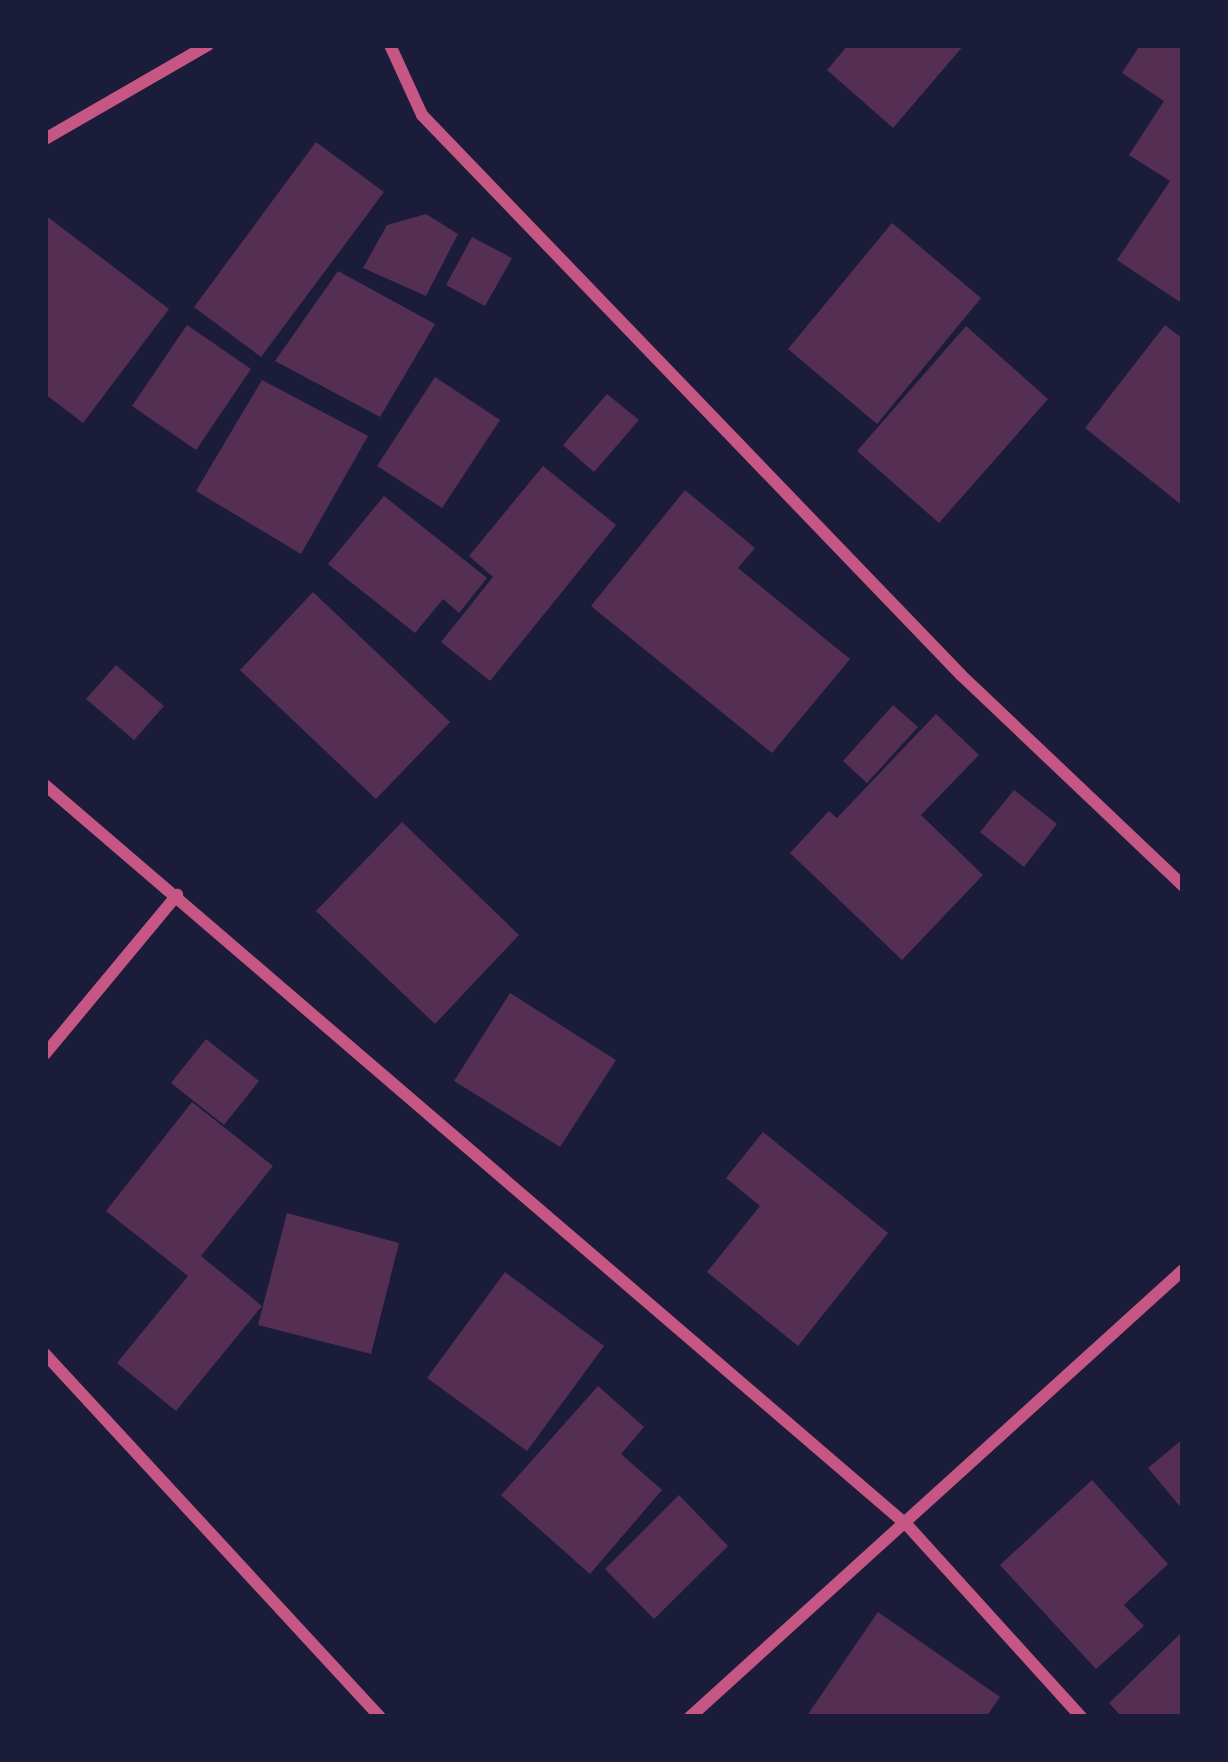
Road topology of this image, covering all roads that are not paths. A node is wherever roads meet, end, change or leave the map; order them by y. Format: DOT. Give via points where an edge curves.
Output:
graph roads {
  1 [pos="208,45"];
  2 [pos="390,45"];
  3 [pos="45,140"];
  4 [pos="45,785"];
  5 [pos="1183,886"];
  6 [pos="177,895"];
  7 [pos="45,1054"];
  8 [pos="1183,1270"];
  9 [pos="45,1354"];
  10 [pos="908,1526"];
  11 [pos="380,1717"];
  12 [pos="691,1717"];
  13 [pos="1081,1717"];
  1 -- 3 [label="street"];
  2 -- 5 [label="street" via="422,115 961,675"];
  4 -- 6 [label="street"];
  6 -- 7 [label="street"];
  6 -- 10 [label="street"];
  8 -- 10 [label="street"];
  9 -- 11 [label="street"];
  10 -- 12 [label="street"];
  10 -- 13 [label="street"];
}
